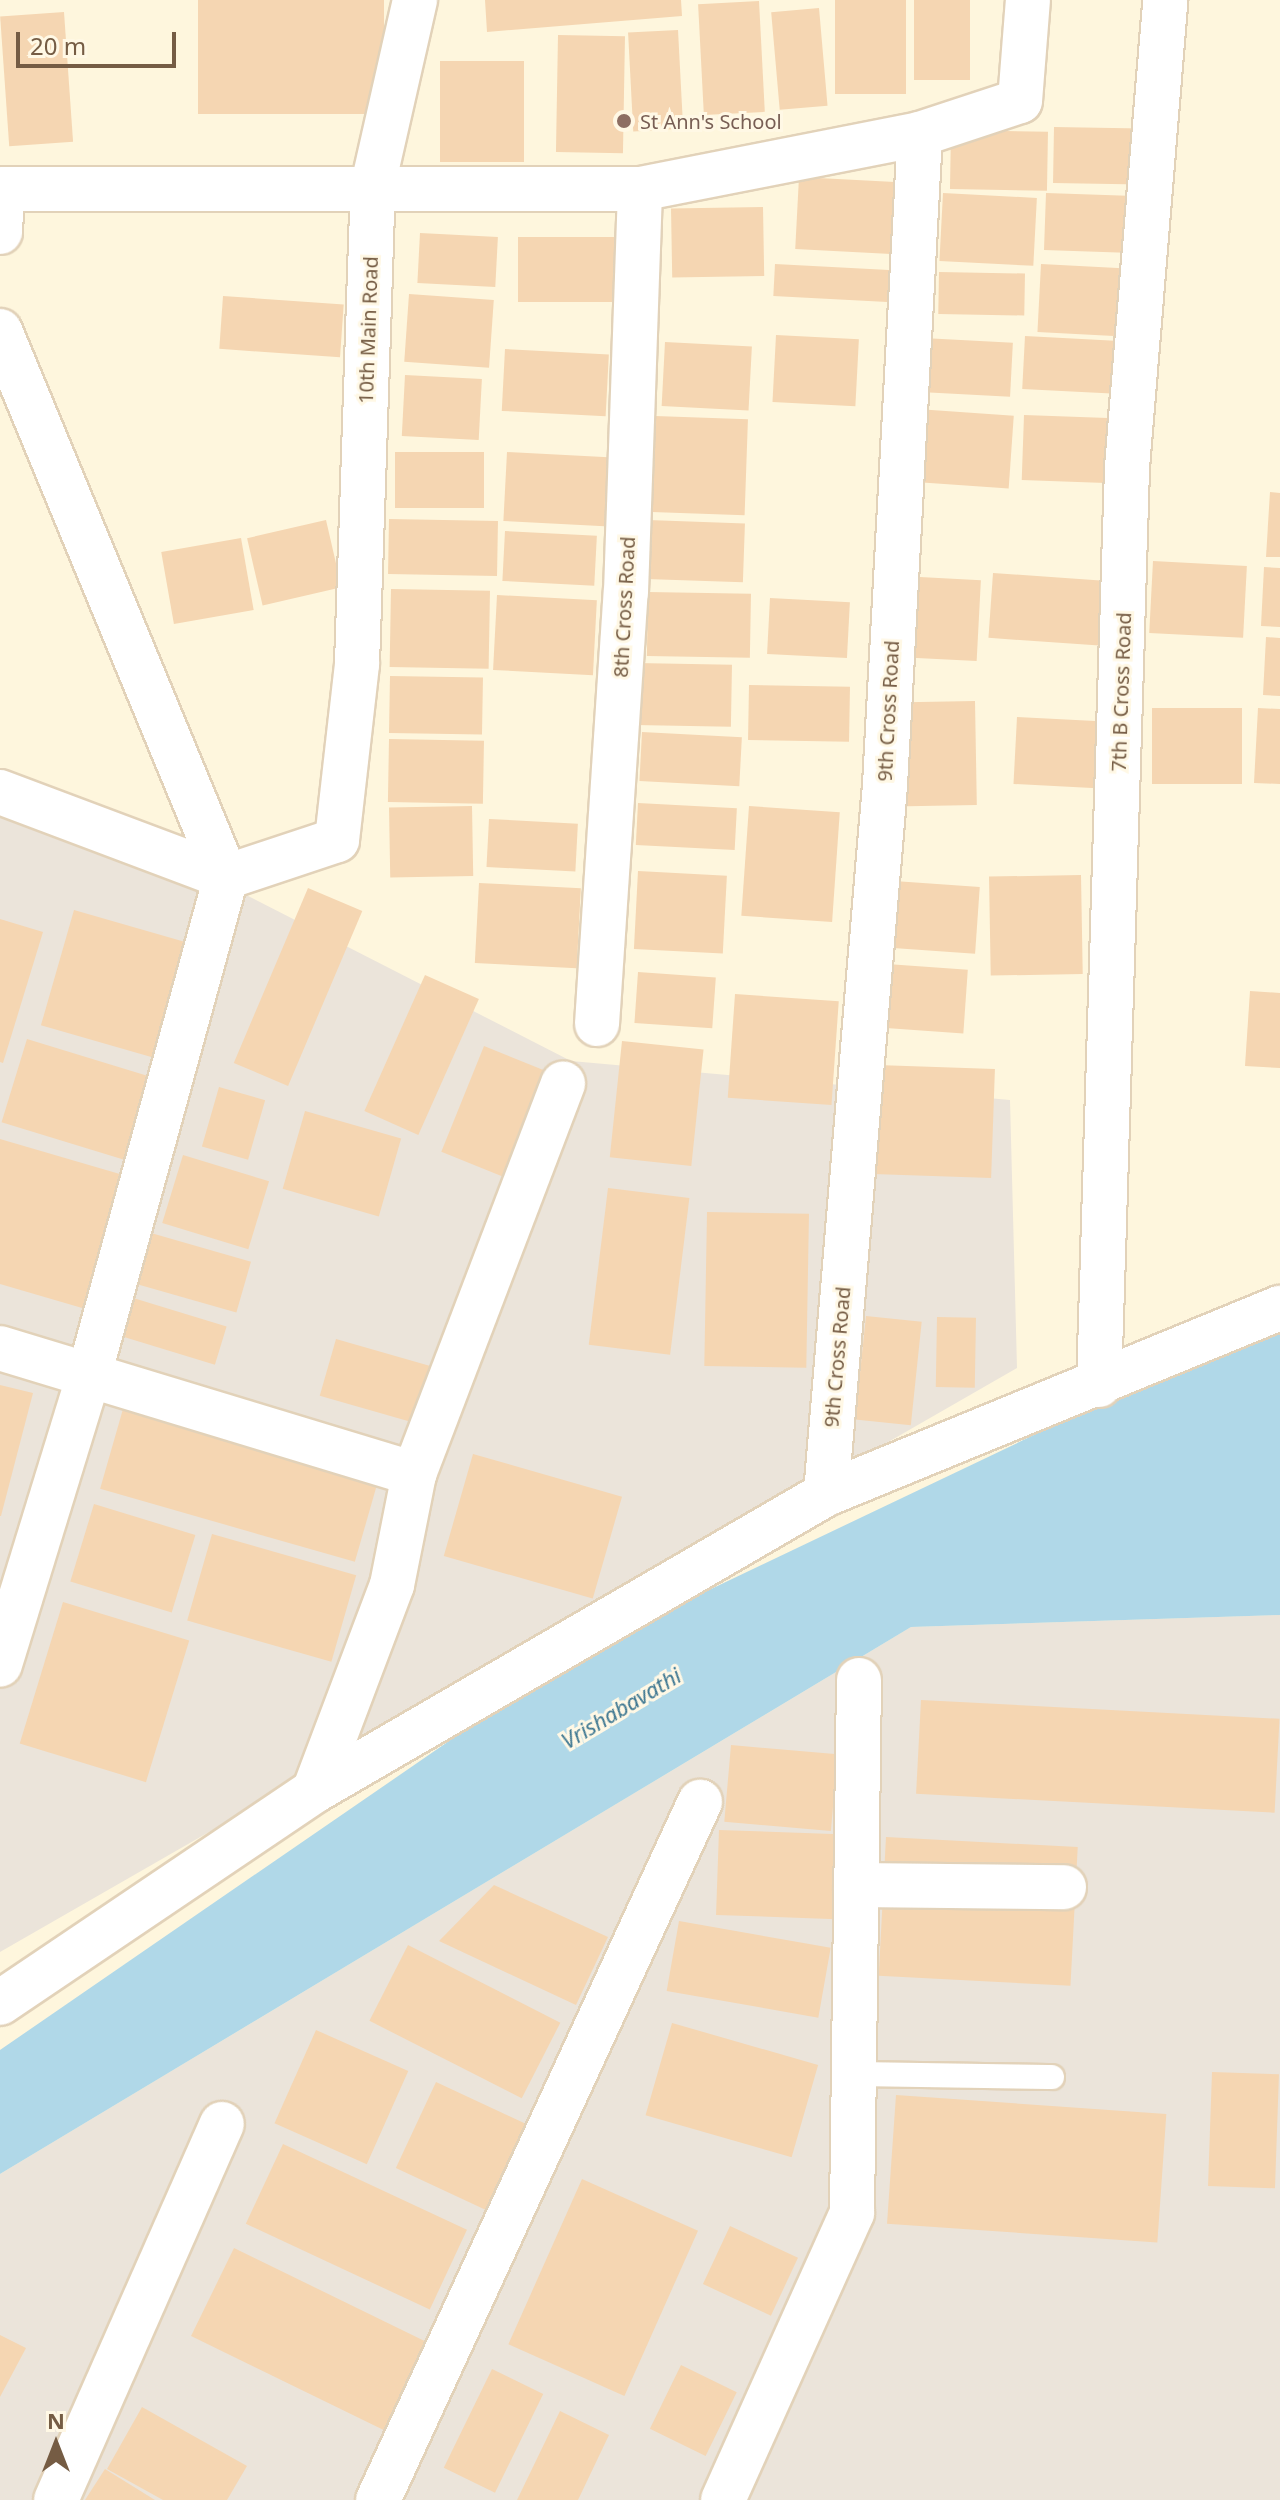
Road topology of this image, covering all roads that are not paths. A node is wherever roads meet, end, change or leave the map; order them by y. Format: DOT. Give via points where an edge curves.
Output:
graph roads {
  1 [pos="415,0"];
  2 [pos="1028,0"];
  3 [pos="1165,0"];
  4 [pos="920,134"];
  5 [pos="373,185"];
  6 [pos="640,189"];
  7 [pos="1,204"];
  8 [pos="0,331"];
  9 [pos="0,792"];
  10 [pos="226,877"];
  11 [pos="597,1024"];
  12 [pos="563,1083"];
  13 [pos="1280,1308"];
  14 [pos="0,1348"];
  15 [pos="89,1375"];
  16 [pos="1099,1385"];
  17 [pos="414,1474"];
  18 [pos="826,1494"];
  19 [pos="0,1665"];
  20 [pos="859,1680"];
  21 [pos="314,1791"];
  22 [pos="700,1802"];
  23 [pos="856,1885"];
  24 [pos="1064,1887"];
  25 [pos="0,2003"];
  26 [pos="853,2074"];
  27 [pos="1052,2077"];
  28 [pos="222,2124"];
  29 [pos="56,2500"];
  30 [pos="378,2500"];
  31 [pos="723,2500"];
  1 -- 5 [label="street, 10th Main Road"];
  2 -- 4 [label="street" via="1020,101"];
  3 -- 16 [label="street, 7th B Cross Road" via="1127,467"];
  4 -- 6 [label="street"];
  4 -- 18 [label="street, 9th Cross Road" via="885,785"];
  5 -- 6 [label="street"];
  5 -- 7 [label="street"];
  5 -- 10 [label="street, 10th Main Road" via="357,664 337,840"];
  6 -- 11 [label="street, 8th Cross Road" via="626,592"];
  8 -- 10 [label="street"];
  9 -- 10 [label="street"];
  10 -- 15 [label="street"];
  12 -- 17 [label="street"];
  13 -- 16 [label="street"];
  14 -- 15 [label="street"];
  15 -- 17 [label="street"];
  15 -- 19 [label="street"];
  16 -- 18 [label="street"];
  17 -- 21 [label="street" via="392,1585"];
  18 -- 21 [label="street"];
  20 -- 23 [label="street"];
  21 -- 25 [label="street"];
  22 -- 30 [label="street"];
  23 -- 24 [label="street"];
  23 -- 26 [label="street"];
  26 -- 27 [label="lane"];
  26 -- 31 [label="street" via="852,2213"];
  28 -- 29 [label="street"];
}
